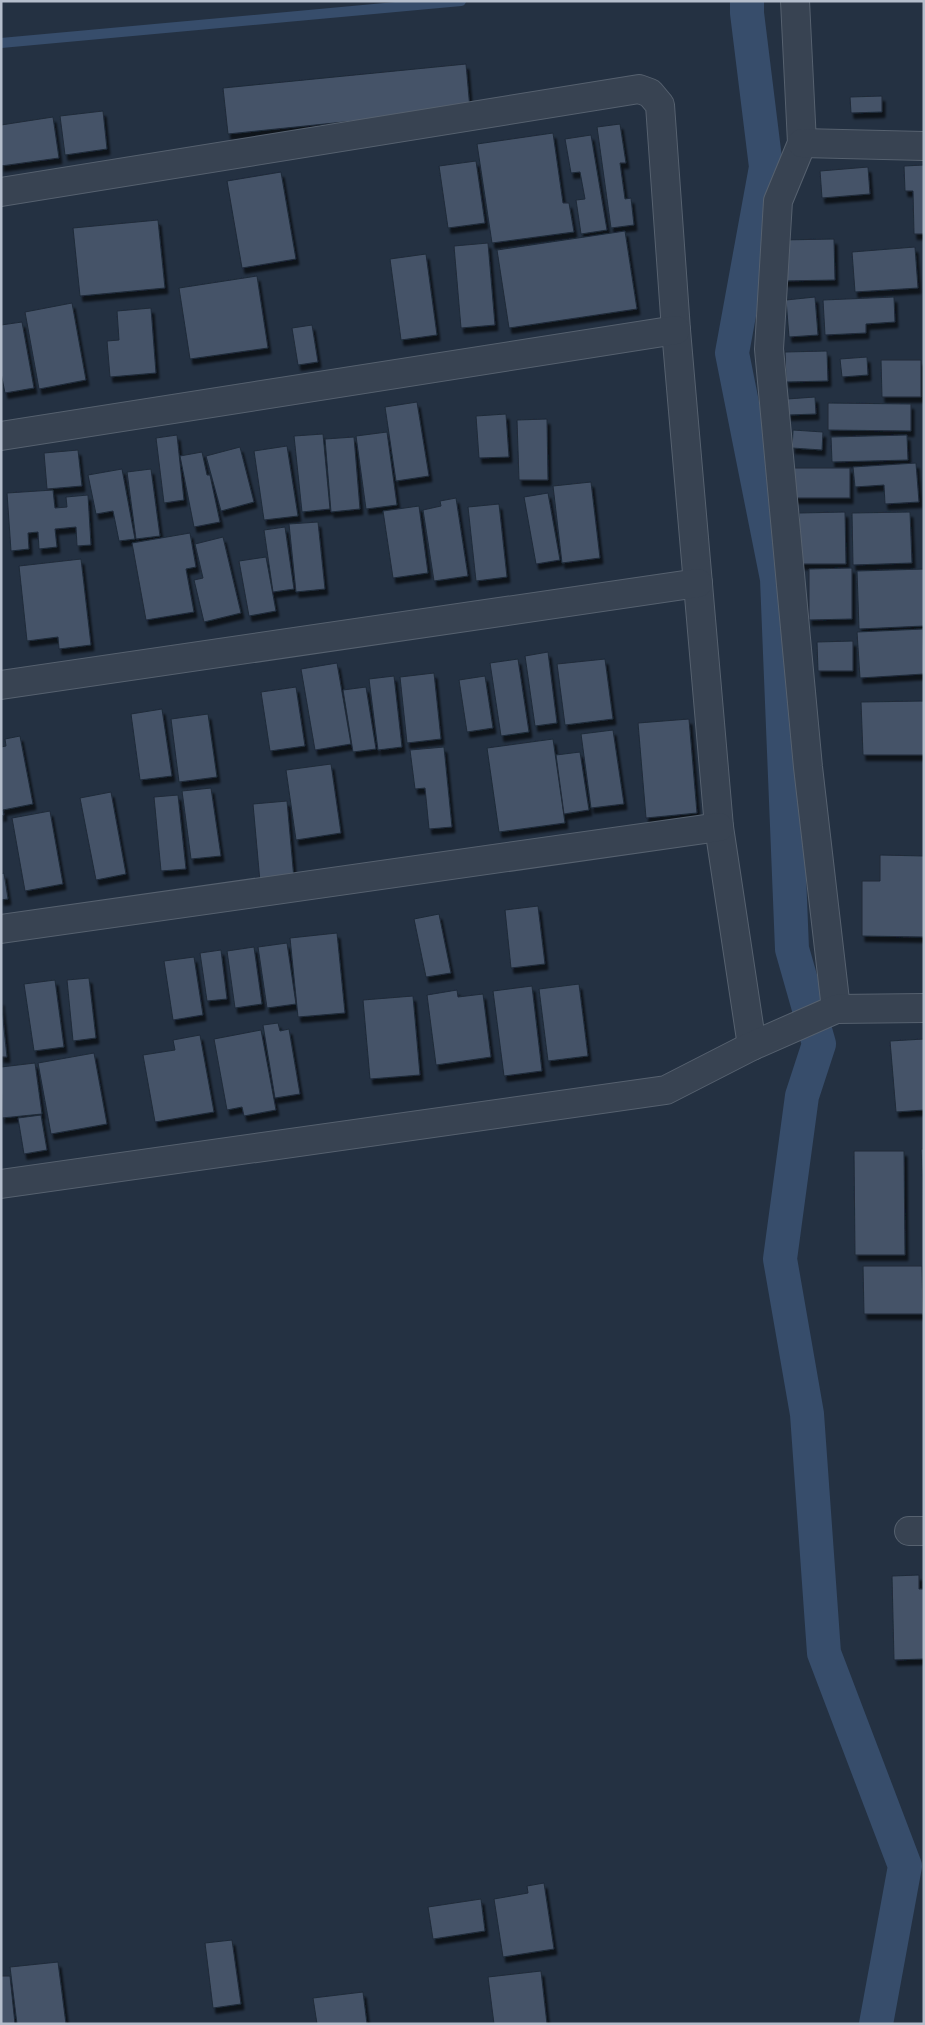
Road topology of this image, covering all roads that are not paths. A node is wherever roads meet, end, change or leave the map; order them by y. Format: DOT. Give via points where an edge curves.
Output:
graph roads {
  1 [pos="795,1"];
  2 [pos="802,143"];
  3 [pos="924,146"];
  4 [pos="1,192"];
  5 [pos="676,330"];
  6 [pos="1,436"];
  7 [pos="698,583"];
  8 [pos="1,685"];
  9 [pos="719,827"];
  10 [pos="1,929"];
  11 [pos="924,1008"];
  12 [pos="836,1009"];
  13 [pos="752,1046"];
  14 [pos="1,1184"];
  1 -- 2 [label="street"];
  2 -- 3 [label="street"];
  2 -- 12 [label="street" via="778,201 769,349 808,767"];
  4 -- 5 [label="street" via="639,89 650,92 660,105"];
  5 -- 6 [label="street"];
  5 -- 7 [label="street"];
  7 -- 8 [label="street"];
  7 -- 9 [label="street"];
  9 -- 10 [label="street"];
  9 -- 13 [label="street"];
  11 -- 12 [label="street"];
  12 -- 13 [label="street"];
  13 -- 14 [label="street" via="666,1090"];
}
